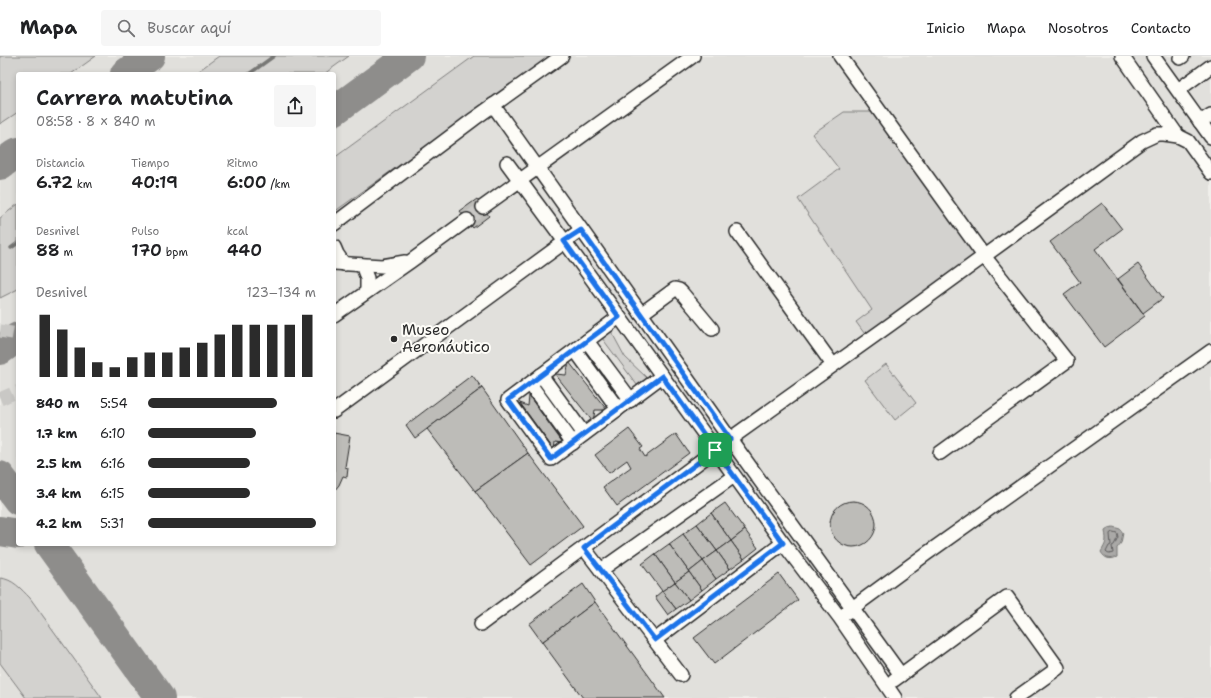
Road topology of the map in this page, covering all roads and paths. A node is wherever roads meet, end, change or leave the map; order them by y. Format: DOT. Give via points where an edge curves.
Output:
graph roads {
  1 [pos="562,56"];
  2 [pos="693,56"];
  3 [pos="840,56"];
  4 [pos="1122,56"];
  5 [pos="1153,56"];
  6 [pos="1211,66"];
  7 [pos="1178,90"];
  8 [pos="493,105"];
  9 [pos="1211,115"];
  10 [pos="1200,122"];
  11 [pos="1178,136"];
  12 [pos="1211,137"];
  13 [pos="507,163"];
  14 [pos="538,169"];
  15 [pos="1211,173"];
  16 [pos="520,181"];
  17 [pos="483,207"];
  18 [pos="467,220"];
  19 [pos="336,222"];
  20 [pos="581,230"];
  21 [pos="737,232"];
  22 [pos="564,241"];
  23 [pos="336,252"];
  24 [pos="984,256"];
  25 [pos="411,261"];
  26 [pos="339,263"];
  27 [pos="362,265"];
  28 [pos="367,290"];
  29 [pos="336,313"];
  30 [pos="641,314"];
  31 [pos="619,317"];
  32 [pos="712,328"];
  33 [pos="587,340"];
  34 [pos="575,350"];
  35 [pos="1209,356"];
  36 [pos="833,365"];
  37 [pos="541,375"];
  38 [pos="662,376"];
  39 [pos="530,384"];
  40 [pos="631,400"];
  41 [pos="618,409"];
  42 [pos="336,410"];
  43 [pos="584,434"];
  44 [pos="730,439"];
  45 [pos="573,443"];
  46 [pos="715,450"];
  47 [pos="940,453"];
  48 [pos="734,476"];
  49 [pos="783,543"];
  50 [pos="584,548"];
  51 [pos="601,570"];
  52 [pos="853,608"];
  53 [pos="840,618"];
  54 [pos="481,624"];
  55 [pos="655,640"];
  56 [pos="681,675"];
  57 [pos="901,675"];
  58 [pos="886,685"];
  59 [pos="895,698"];
  60 [pos="1016,698"];
  1 -- 8 [label="street"];
  2 -- 14 [label="street"];
  3 -- 24 [label="street"];
  4 -- 11 [label="street"];
  5 -- 7 [label="street"];
  6 -- 7 [label="street"];
  7 -- 10 [label="street"];
  8 -- 14 [label="street"];
  8 -- 19 [label="street"];
  9 -- 10 [label="street"];
  10 -- 12 [label="street"];
  11 -- 15 [label="street" via="1188,141"];
  11 -- 24 [label="street" via="1157,134 1142,141"];
  13 -- 16 [label="street"];
  14 -- 16 [label="street"];
  14 -- 20 [label="street"];
  16 -- 17 [label="street"];
  16 -- 22 [label="street"];
  18 -- 25 [label="street"];
  20 -- 22 [label="street"];
  20 -- 30 [label="street"];
  21 -- 36 [label="street"];
  22 -- 31 [label="street"];
  22 -- 42 [label="street"];
  23 -- 26 [label="street"];
  24 -- 36 [label="street"];
  24 -- 47 [label="street" via="1067,361"];
  25 -- 27 [label="street" via="382,266"];
  25 -- 28 [label="street"];
  26 -- 27 [label="street"];
  27 -- 28 [label="street" via="367,278"];
  28 -- 29 [label="street"];
  30 -- 32 [label="street" via="675,289 682,293"];
  30 -- 44 [label="street"];
  31 -- 33 [label="street"];
  31 -- 38 [label="street"];
  33 -- 34 [label="street"];
  33 -- 40 [label="street"];
  34 -- 37 [label="street"];
  34 -- 41 [label="street"];
  35 -- 52 [label="street"];
  36 -- 44 [label="street"];
  37 -- 39 [label="street"];
  37 -- 43 [label="street"];
  38 -- 40 [label="street"];
  38 -- 46 [label="street"];
  39 -- 45 [label="street"];
  39 -- 45 [label="street" via="508,400 551,459"];
  40 -- 41 [label="street"];
  41 -- 43 [label="street"];
  43 -- 45 [label="street"];
  44 -- 46 [label="street"];
  44 -- 52 [label="street"];
  46 -- 48 [label="street"];
  46 -- 50 [label="street"];
  48 -- 49 [label="street"];
  48 -- 51 [label="street"];
  49 -- 53 [label="street"];
  49 -- 55 [label="street"];
  50 -- 51 [label="street"];
  50 -- 54 [label="street"];
  51 -- 55 [label="street"];
  52 -- 53 [label="street"];
  52 -- 57 [label="street"];
  53 -- 58 [label="street"];
  55 -- 56 [label="street"];
  57 -- 58 [label="street"];
  57 -- 60 [label="street" via="1008,597 1058,668"];
  58 -- 59 [label="street"];
}
